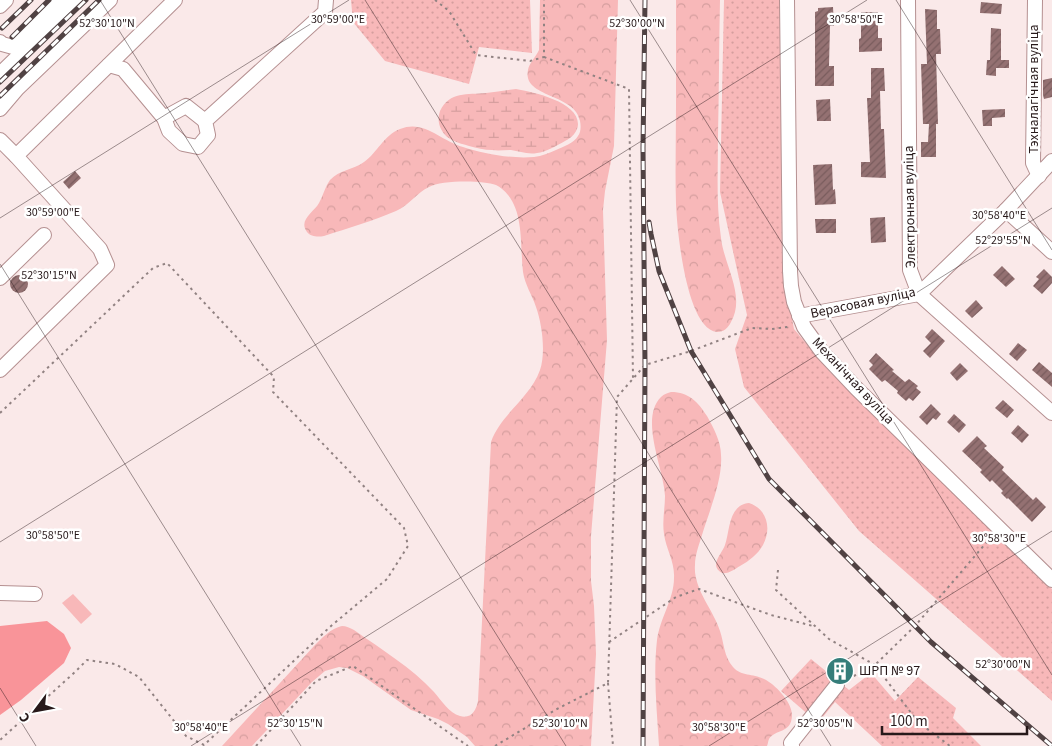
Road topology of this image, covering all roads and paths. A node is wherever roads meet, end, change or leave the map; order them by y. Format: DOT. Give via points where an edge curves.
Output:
graph roads {
  1 [pos="6,0"];
  2 [pos="60,0"];
  3 [pos="76,0"];
  4 [pos="110,0"];
  5 [pos="175,0"];
  6 [pos="326,0"];
  7 [pos="435,0"];
  8 [pos="544,0"];
  9 [pos="787,0"];
  10 [pos="908,0"];
  11 [pos="1035,0"];
  12 [pos="0,6"];
  13 [pos="0,42"];
  14 [pos="544,57"];
  15 [pos="109,64"];
  16 [pos="0,74"];
  17 [pos="0,110"];
  18 [pos="164,118"];
  19 [pos="206,121"];
  20 [pos="0,140"];
  21 [pos="16,156"];
  22 [pos="1052,161"];
  23 [pos="1039,176"];
  24 [pos="1006,210"];
  25 [pos="44,234"];
  26 [pos="1052,252"];
  27 [pos="0,278"];
  28 [pos="919,294"];
  29 [pos="799,316"];
  30 [pos="0,370"];
  31 [pos="633,379"];
  32 [pos="0,413"];
  33 [pos="1052,413"];
  34 [pos="999,528"];
  35 [pos="778,570"];
  36 [pos="1052,580"];
  37 [pos="0,593"];
  38 [pos="35,594"];
  39 [pos="815,626"];
  40 [pos="609,642"];
  41 [pos="875,665"];
  42 [pos="608,683"];
  43 [pos="837,685"];
  44 [pos="0,740"];
  45 [pos="256,746"];
  46 [pos="468,746"];
  47 [pos="495,746"];
  48 [pos="613,746"];
  49 [pos="792,746"];
  50 [pos="950,746"];
  1 -- 12 [label="street"];
  2 -- 13 [label="street" via="13,47"];
  3 -- 16 [label="street"];
  4 -- 17 [label="street" via="17,89"];
  5 -- 15 [label="street"];
  6 -- 19 [label="street" via="325,12"];
  7 -- 14 [label="path" via="449,11 476,55 530,61"];
  8 -- 14 [label="path"];
  9 -- 29 [label="street, Механічная вуліца" via="790,271"];
  10 -- 28 [label="street, Электронная вуліца" via="910,270"];
  11 -- 23 [label="street, Тэхналагічная вуліца" via="1033,163"];
  14 -- 31 [label="path" via="629,89"];
  15 -- 18 [label="street" via="123,69"];
  15 -- 21 [label="street"];
  18 -- 19 [label="street" via="186,106"];
  18 -- 19 [label="street" via="169,131 183,144 198,147 208,135"];
  20 -- 21 [label="street"];
  21 -- 30 [label="street" via="100,249 107,265"];
  22 -- 23 [label="street, Верасовая вуліца"];
  23 -- 24 [label="street, Верасовая вуліца"];
  24 -- 26 [label="street"];
  24 -- 28 [label="street, Верасовая вуліца"];
  25 -- 27 [label="street"];
  28 -- 29 [label="street, Верасовая вуліца"];
  28 -- 33 [label="street, Электронная вуліца"];
  29 -- 31 [label="path" via="787,327 752,328 645,364"];
  29 -- 34 [label="street, Механічная вуліца" via="822,352"];
  31 -- 40 [label="path" via="617,398"];
  32 -- 44 [label="path" via="153,268 167,263 274,377 273,392 404,528 408,546 387,579 331,626 204,745 186,736 139,677 115,664 87,660"];
  34 -- 36 [label="street, Механічная вуліца"];
  34 -- 41 [label="path" via="915,626"];
  35 -- 39 [label="path" via="776,590"];
  37 -- 38 [label="street"];
  39 -- 40 [label="path" via="771,616 699,589 676,597"];
  39 -- 41 [label="path" via="829,639"];
  40 -- 42 [label="path"];
  41 -- 43 [label="path"];
  41 -- 50 [label="path" via="918,722"];
  42 -- 47 [label="path"];
  42 -- 48 [label="path"];
  43 -- 49 [label="street"];
  45 -- 46 [label="path" via="316,681 353,666"];
}
